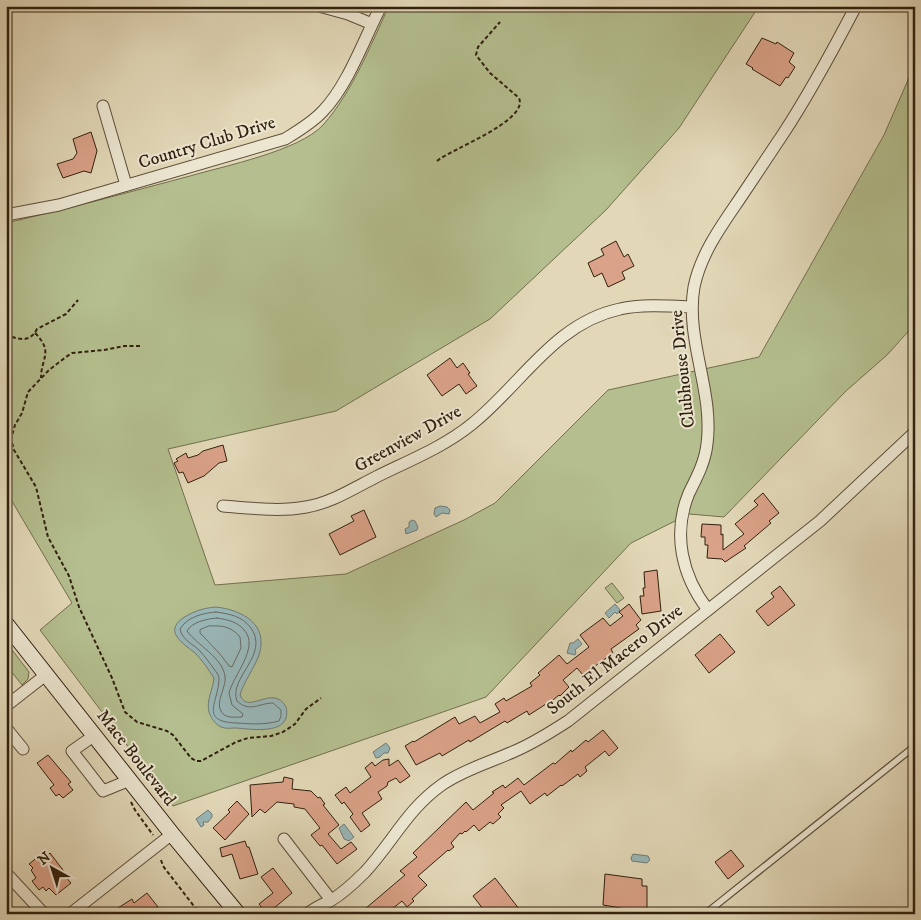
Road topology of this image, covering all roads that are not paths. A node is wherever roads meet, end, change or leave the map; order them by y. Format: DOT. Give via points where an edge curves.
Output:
graph roads {
  1 [pos="319,6"];
  2 [pos="381,6"];
  3 [pos="856,6"];
  4 [pos="372,24"];
  5 [pos="103,106"];
  6 [pos="126,185"];
  7 [pos="6,215"];
  8 [pos="692,307"];
  9 [pos="915,432"];
  10 [pos="223,506"];
  11 [pos="708,610"];
  12 [pos="6,624"];
  13 [pos="48,674"];
  14 [pos="6,706"];
  15 [pos="6,728"];
  16 [pos="95,735"];
  17 [pos="915,746"];
  18 [pos="23,749"];
  19 [pos="126,782"];
  20 [pos="166,839"];
  21 [pos="284,839"];
  22 [pos="6,873"];
  23 [pos="331,900"];
  24 [pos="44,914"];
  25 [pos="70,914"];
  26 [pos="238,914"];
  27 [pos="306,914"];
  28 [pos="321,914"];
  29 [pos="705,914"];
  1 -- 4 [label="street"];
  2 -- 4 [label="street, Country Club Drive"];
  3 -- 8 [label="street, Clubhouse Drive" via="799,108 713,239 697,274"];
  4 -- 6 [label="street, Country Club Drive" via="333,99 306,126 269,145"];
  5 -- 6 [label="street"];
  6 -- 7 [label="street, Country Club Drive" via="59,205"];
  8 -- 10 [label="street, Greenview Drive" via="620,308 595,316 551,346 471,425 439,446 327,502 269,510"];
  8 -- 11 [label="street, Clubhouse Drive" via="708,443 701,470 685,504 680,542 686,573"];
  9 -- 11 [label="street, South El Macero Drive" via="820,521"];
  11 -- 23 [label="street, South El Macero Drive" via="568,721 532,743 443,784 408,815 370,867"];
  12 -- 13 [label="street, Mace Boulevard"];
  13 -- 14 [label="street"];
  13 -- 16 [label="street, Mace Boulevard"];
  15 -- 18 [label="street"];
  16 -- 19 [label="street, Mace Boulevard"];
  16 -- 19 [label="street" via="72,751 103,791"];
  17 -- 29 [label="lane"];
  19 -- 20 [label="street, Mace Boulevard"];
  20 -- 25 [label="street"];
  20 -- 26 [label="street, Mace Boulevard"];
  21 -- 23 [label="street"];
  22 -- 24 [label="street"];
  23 -- 27 [label="street, South El Macero Drive"];
  23 -- 28 [label="street, South El Macero Drive"];
}
